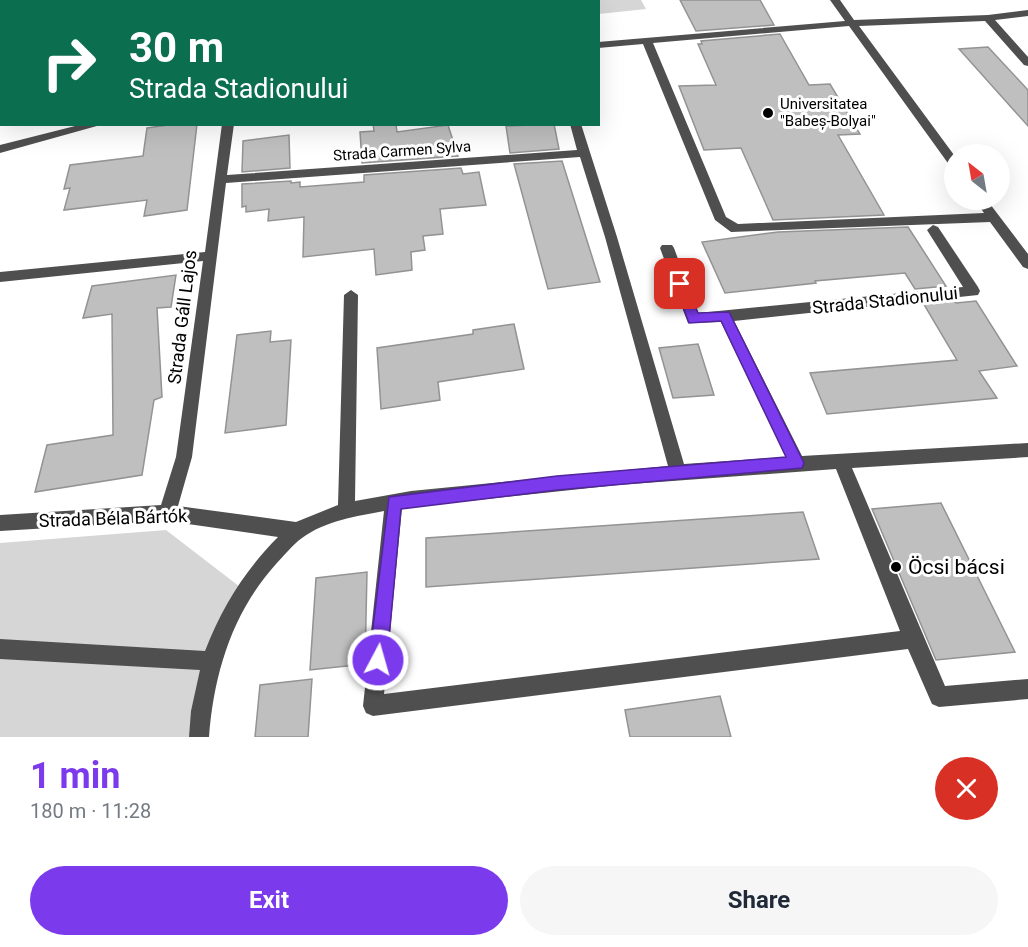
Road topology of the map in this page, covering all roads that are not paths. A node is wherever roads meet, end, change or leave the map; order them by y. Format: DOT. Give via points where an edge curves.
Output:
graph roads {
  1 [pos="835,0"];
  2 [pos="1028,13"];
  3 [pos="988,18"];
  4 [pos="851,23"];
  5 [pos="647,41"];
  6 [pos="600,45"];
  7 [pos="1028,63"];
  8 [pos="91,126"];
  9 [pos="228,126"];
  10 [pos="576,126"];
  11 [pos="0,149"];
  12 [pos="944,149"];
  13 [pos="585,153"];
  14 [pos="221,180"];
  15 [pos="988,210"];
  16 [pos="993,217"];
  17 [pos="933,230"];
  18 [pos="667,248"];
  19 [pos="209,256"];
  20 [pos="1028,264"];
  21 [pos="0,277"];
  22 [pos="351,295"];
  23 [pos="725,316"];
  24 [pos="1028,450"];
  25 [pos="841,460"];
  26 [pos="797,463"];
  27 [pos="678,473"];
  28 [pos="394,502"];
  29 [pos="346,510"];
  30 [pos="167,513"];
  31 [pos="0,524"];
  32 [pos="297,531"];
  33 [pos="912,639"];
  34 [pos="0,650"];
  35 [pos="211,661"];
  36 [pos="1028,688"];
  37 [pos="199,737"];
  1 -- 4 [label="street"];
  2 -- 3 [label="street"];
  3 -- 4 [label="street"];
  3 -- 7 [label="street"];
  4 -- 5 [label="street"];
  4 -- 12 [label="street"];
  5 -- 6 [label="street"];
  5 -- 16 [label="street" via="722,220 728,225 736,229"];
  8 -- 11 [label="street"];
  9 -- 14 [label="street, Strada Gáll Lajos"];
  10 -- 13 [label="street"];
  13 -- 14 [label="street, Strada Carmen Sylva"];
  13 -- 27 [label="street"];
  14 -- 19 [label="street, Strada Gáll Lajos"];
  15 -- 16 [label="street"];
  16 -- 20 [label="street"];
  17 -- 23 [label="street, Strada Stadionului" via="973,291"];
  18 -- 23 [label="street, Strada Stadionului" via="693,319"];
  19 -- 21 [label="street"];
  19 -- 30 [label="street, Strada Gáll Lajos" via="184,457"];
  22 -- 29 [label="street"];
  23 -- 26 [label="street"];
  24 -- 25 [label="street"];
  25 -- 26 [label="street"];
  25 -- 33 [label="street"];
  26 -- 27 [label="street"];
  27 -- 28 [label="street"];
  28 -- 29 [label="street"];
  28 -- 33 [label="street" via="373,706"];
  29 -- 32 [label="street"];
  30 -- 31 [label="street, Strada Béla Bártók"];
  30 -- 32 [label="street, Strada Béla Bártók"];
  32 -- 35 [label="street" via="244,590"];
  33 -- 36 [label="street" via="939,698"];
  34 -- 35 [label="street"];
  35 -- 37 [label="street"];
}
